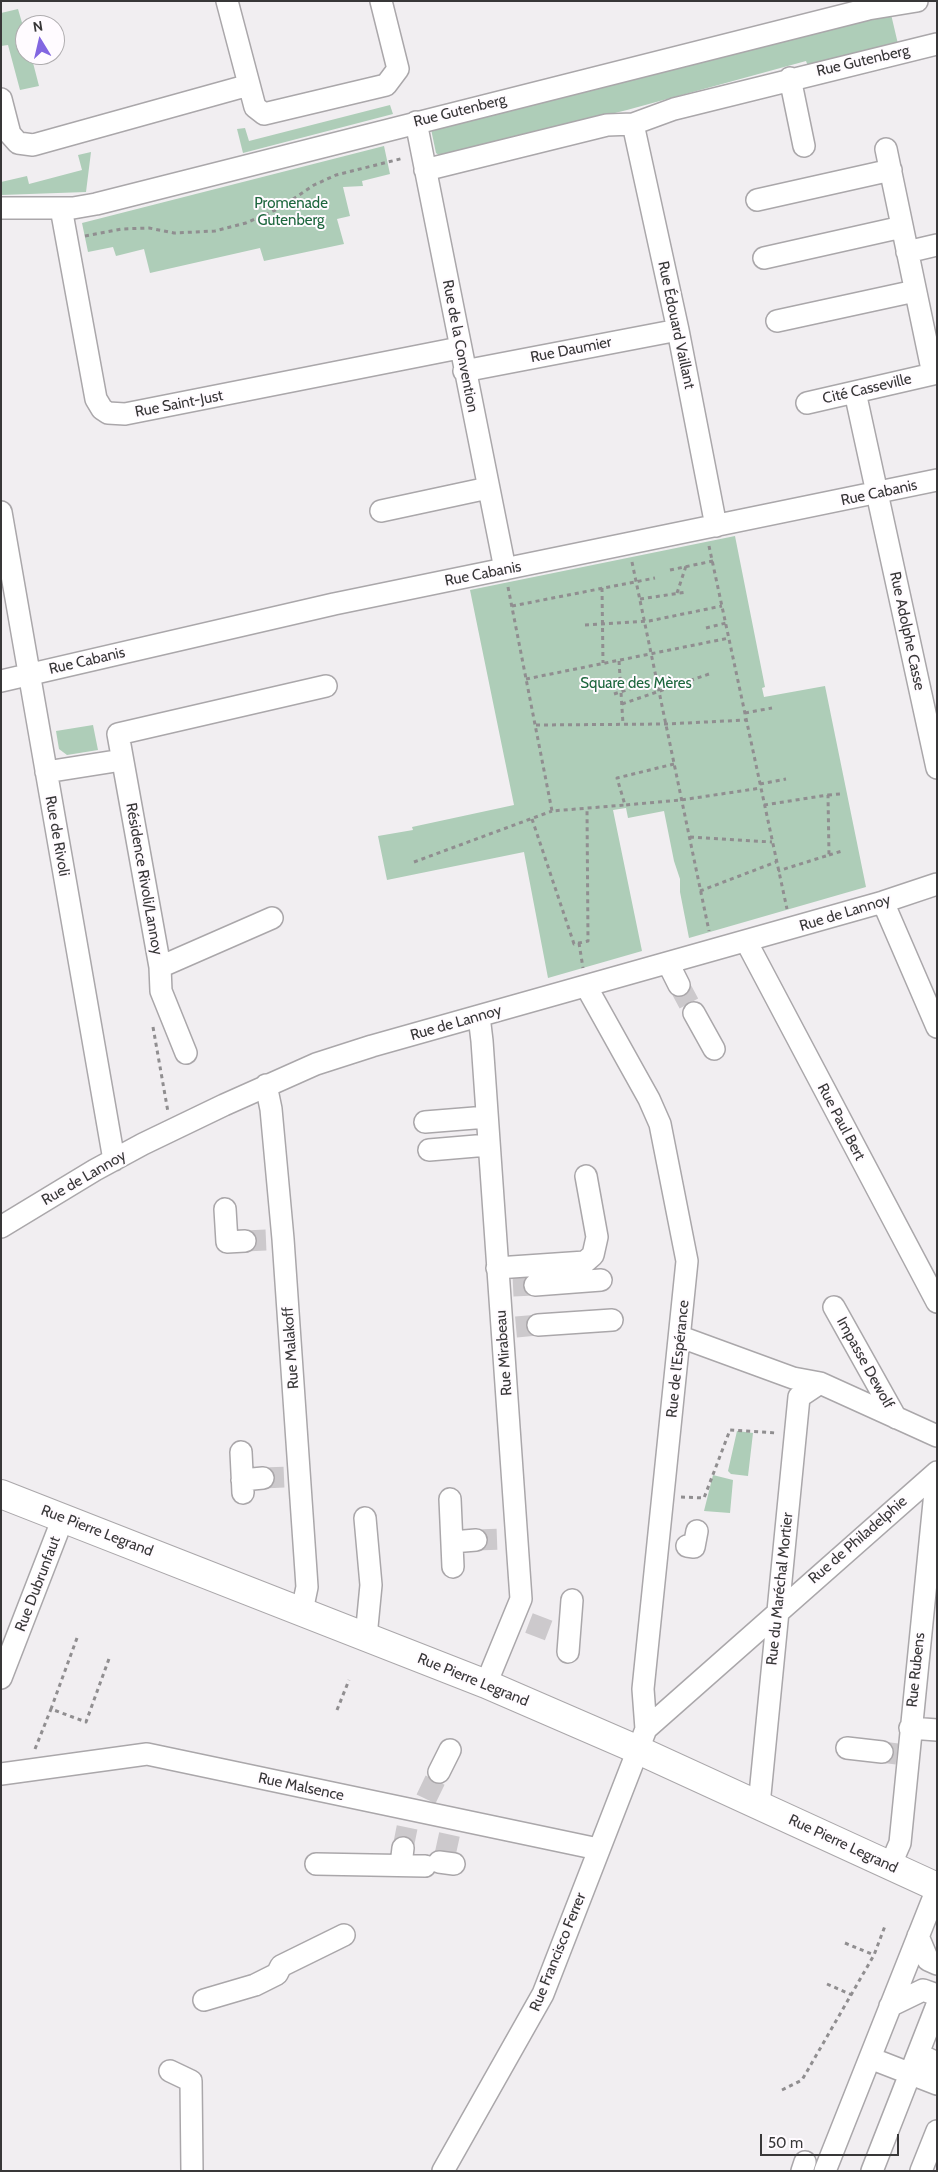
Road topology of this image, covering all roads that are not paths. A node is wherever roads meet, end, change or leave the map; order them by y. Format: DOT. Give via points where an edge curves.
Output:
graph roads {
  1 [pos="228,1"];
  2 [pos="381,1"];
  3 [pos="917,1"];
  4 [pos="937,44"];
  5 [pos="790,78"];
  6 [pos="249,85"];
  7 [pos="1,99"];
  8 [pos="416,122"];
  9 [pos="633,124"];
  10 [pos="804,146"];
  11 [pos="886,149"];
  12 [pos="423,162"];
  13 [pos="891,170"];
  14 [pos="757,200"];
  15 [pos="1,208"];
  16 [pos="61,208"];
  17 [pos="902,227"];
  18 [pos="937,246"];
  19 [pos="907,252"];
  20 [pos="764,258"];
  21 [pos="915,291"];
  22 [pos="777,321"];
  23 [pos="678,330"];
  24 [pos="459,348"];
  25 [pos="464,372"];
  26 [pos="855,392"];
  27 [pos="807,403"];
  28 [pos="937,480"];
  29 [pos="488,488"];
  30 [pos="877,493"];
  31 [pos="381,511"];
  32 [pos="1,512"];
  33 [pos="711,527"];
  34 [pos="505,569"];
  35 [pos="30,674"];
  36 [pos="1,681"];
  37 [pos="326,686"];
  38 [pos="122,760"];
  39 [pos="937,768"];
  40 [pos="46,772"];
  41 [pos="937,884"];
  42 [pos="883,902"];
  43 [pos="272,918"];
  44 [pos="746,942"];
  45 [pos="668,963"];
  46 [pos="160,967"];
  47 [pos="679,985"];
  48 [pos="586,986"];
  49 [pos="694,1013"];
  50 [pos="478,1016"];
  51 [pos="937,1027"];
  52 [pos="714,1049"];
  53 [pos="186,1053"];
  54 [pos="266,1085"];
  55 [pos="487,1117"];
  56 [pos="425,1122"];
  57 [pos="488,1145"];
  58 [pos="430,1150"];
  59 [pos="114,1160"];
  60 [pos="586,1176"];
  61 [pos="225,1209"];
  62 [pos="1,1227"];
  63 [pos="245,1241"];
  64 [pos="601,1280"];
  65 [pos="503,1281"];
  66 [pos="535,1285"];
  67 [pos="937,1302"];
  68 [pos="834,1308"];
  69 [pos="612,1320"];
  70 [pos="538,1325"];
  71 [pos="681,1337"];
  72 [pos="820,1383"];
  73 [pos="896,1418"];
  74 [pos="937,1436"];
  75 [pos="240,1452"];
  76 [pos="937,1472"];
  77 [pos="250,1484"];
  78 [pos="1,1494"];
  79 [pos="450,1499"];
  80 [pos="63,1518"];
  81 [pos="365,1518"];
  82 [pos="476,1540"];
  83 [pos="452,1542"];
  84 [pos="454,1567"];
  85 [pos="572,1600"];
  86 [pos="778,1610"];
  87 [pos="302,1611"];
  88 [pos="366,1637"];
  89 [pos="562,1640"];
  90 [pos="3,1670"];
  91 [pos="486,1684"];
  92 [pos="910,1728"];
  93 [pos="937,1730"];
  94 [pos="641,1739"];
  95 [pos="846,1748"];
  96 [pos="450,1750"];
  97 [pos="896,1754"];
  98 [pos="439,1772"];
  99 [pos="1,1774"];
  100 [pos="759,1805"];
  101 [pos="598,1849"];
  102 [pos="441,1862"];
  103 [pos="316,1864"];
  104 [pos="890,1866"];
  105 [pos="937,1888"];
  106 [pos="344,1935"];
  107 [pos="918,1936"];
  108 [pos="937,1964"];
  109 [pos="937,1995"];
  110 [pos="204,2000"];
  111 [pos="937,2005"];
  112 [pos="890,2006"];
  113 [pos="870,2058"];
  114 [pos="922,2063"];
  115 [pos="170,2071"];
  116 [pos="937,2084"];
  117 [pos="937,2131"];
  118 [pos="192,2171"];
  119 [pos="444,2171"];
  120 [pos="825,2171"];
  121 [pos="872,2171"];
  122 [pos="921,2171"];
  1 -- 6 [label="street"];
  2 -- 6 [label="street" via="398,69 386,85 264,114 255,107"];
  3 -- 8 [label="street, Rue Gutenberg" via="868,9"];
  4 -- 5 [label="street, Rue Gutenberg"];
  5 -- 9 [label="street, Rue Gutenberg" via="674,109"];
  5 -- 10 [label="street"];
  6 -- 7 [label="street" via="33,145 18,143 10,134"];
  8 -- 12 [label="street, Rue de la Convention"];
  8 -- 16 [label="street, Rue Gutenberg" via="96,204"];
  9 -- 12 [label="street, Rue Gutenberg" via="607,125"];
  9 -- 23 [label="street, Rue Édouard Vaillant"];
  11 -- 13 [label="street, Cité Casseville"];
  12 -- 24 [label="street, Rue de la Convention"];
  13 -- 14 [label="street"];
  13 -- 17 [label="street, Cité Casseville"];
  15 -- 16 [label="street, Rue Gutenberg"];
  16 -- 24 [label="street, Rue Saint-Just" via="96,399 108,413 126,414"];
  17 -- 19 [label="street, Cité Casseville"];
  17 -- 20 [label="street"];
  18 -- 19 [label="street"];
  19 -- 21 [label="street, Cité Casseville"];
  21 -- 22 [label="street"];
  21 -- 26 [label="street, Cité Casseville" via="933,374"];
  23 -- 25 [label="street, Rue Daumier"];
  23 -- 33 [label="street, Rue Édouard Vaillant"];
  24 -- 25 [label="street, Rue de la Convention"];
  25 -- 29 [label="street, Rue de la Convention"];
  26 -- 27 [label="street, Cité Casseville"];
  26 -- 30 [label="street, Rue Adolphe Casse"];
  28 -- 30 [label="street, Rue Cabanis"];
  29 -- 31 [label="street"];
  29 -- 34 [label="street, Rue de la Convention"];
  30 -- 33 [label="street, Rue Cabanis"];
  30 -- 39 [label="street, Rue Adolphe Casse"];
  32 -- 35 [label="street, Rue de Rivoli"];
  33 -- 34 [label="street, Rue Cabanis"];
  34 -- 35 [label="street, Rue Cabanis" via="334,604"];
  35 -- 36 [label="street, Rue Cabanis"];
  35 -- 40 [label="street, Rue de Rivoli"];
  37 -- 38 [label="street, Résidence Rivoli/Lannoy" via="118,734"];
  38 -- 40 [label="street"];
  38 -- 46 [label="street, Résidence Rivoli/Lannoy"];
  40 -- 59 [label="street, Rue de Rivoli"];
  41 -- 42 [label="street, Rue de Lannoy"];
  42 -- 44 [label="street, Rue de Lannoy"];
  42 -- 51 [label="street"];
  43 -- 46 [label="street, Résidence Rivoli/Lannoy"];
  44 -- 45 [label="street, Rue de Lannoy"];
  44 -- 67 [label="street, Rue Paul Bert"];
  45 -- 47 [label="street"];
  45 -- 48 [label="street, Rue de Lannoy"];
  46 -- 53 [label="street" via="161,990"];
  48 -- 50 [label="street, Rue de Lannoy"];
  48 -- 71 [label="street, Rue de l'Espérance" via="649,1099 664,1134 687,1261"];
  49 -- 52 [label="street"];
  50 -- 54 [label="street, Rue de Lannoy" via="341,1056"];
  50 -- 55 [label="street, Rue Mirabeau"];
  54 -- 59 [label="street, Rue de Lannoy"];
  54 -- 87 [label="street, Rue Malakoff" via="271,1109 276,1239 293,1476 307,1587"];
  55 -- 56 [label="street"];
  55 -- 57 [label="street, Rue Mirabeau"];
  57 -- 58 [label="street"];
  57 -- 65 [label="street, Rue Mirabeau"];
  59 -- 62 [label="street, Rue de Lannoy"];
  60 -- 65 [label="street" via="597,1237 593,1255 586,1262"];
  61 -- 63 [label="street" via="227,1242"];
  64 -- 66 [label="street"];
  65 -- 91 [label="street, Rue Mirabeau" via="509,1328 510,1538 522,1620"];
  68 -- 73 [label="street, Impasse Dewolf"];
  69 -- 70 [label="street"];
  71 -- 72 [label="street" via="793,1378"];
  71 -- 94 [label="street, Rue de l'Espérance" via="663,1496 679,1541 642,1688"];
  72 -- 73 [label="street"];
  72 -- 86 [label="street, Rue du Maréchal Mortier" via="799,1397"];
  73 -- 74 [label="street"];
  75 -- 77 [label="street"];
  76 -- 86 [label="street, Rue de Philadelphie"];
  76 -- 92 [label="street, Rue Rubens"];
  78 -- 80 [label="main road, Rue Pierre Legrand"];
  79 -- 83 [label="street"];
  80 -- 87 [label="main road, Rue Pierre Legrand"];
  80 -- 90 [label="street, Rue Dubrunfaut"];
  81 -- 88 [label="street" via="371,1585"];
  82 -- 83 [label="street"];
  83 -- 84 [label="street"];
  85 -- 89 [label="street"];
  86 -- 94 [label="street, Rue de Philadelphie"];
  86 -- 100 [label="street, Rue du Maréchal Mortier"];
  87 -- 88 [label="main road, Rue Pierre Legrand"];
  88 -- 91 [label="main road, Rue Pierre Legrand"];
  91 -- 94 [label="main road, Rue Pierre Legrand"];
  92 -- 93 [label="street"];
  92 -- 97 [label="street, Rue Rubens"];
  94 -- 100 [label="main road, Rue Pierre Legrand"];
  94 -- 101 [label="street, Rue Francisco Ferrer"];
  95 -- 97 [label="street"];
  96 -- 98 [label="street"];
  97 -- 104 [label="street, Rue Rubens" via="900,1843"];
  99 -- 101 [label="street, Rue Malsence" via="147,1754 417,1812 452,1826"];
  100 -- 104 [label="main road, Rue Pierre Legrand"];
  101 -- 119 [label="street, Rue Francisco Ferrer" via="536,2008"];
  102 -- 103 [label="street" via="402,1856"];
  104 -- 105 [label="main road, Rue Pierre Legrand"];
  105 -- 107 [label="street"];
  106 -- 110 [label="street" via="282,1966 277,1974 255,1985"];
  107 -- 108 [label="street" via="928,1960"];
  107 -- 112 [label="street"];
  109 -- 112 [label="street" via="923,1990"];
  111 -- 114 [label="street"];
  112 -- 113 [label="street"];
  113 -- 114 [label="street"];
  113 -- 120 [label="street"];
  114 -- 116 [label="street"];
  114 -- 121 [label="street"];
  115 -- 118 [label="street" via="192,2081"];
  117 -- 122 [label="street"];
}
